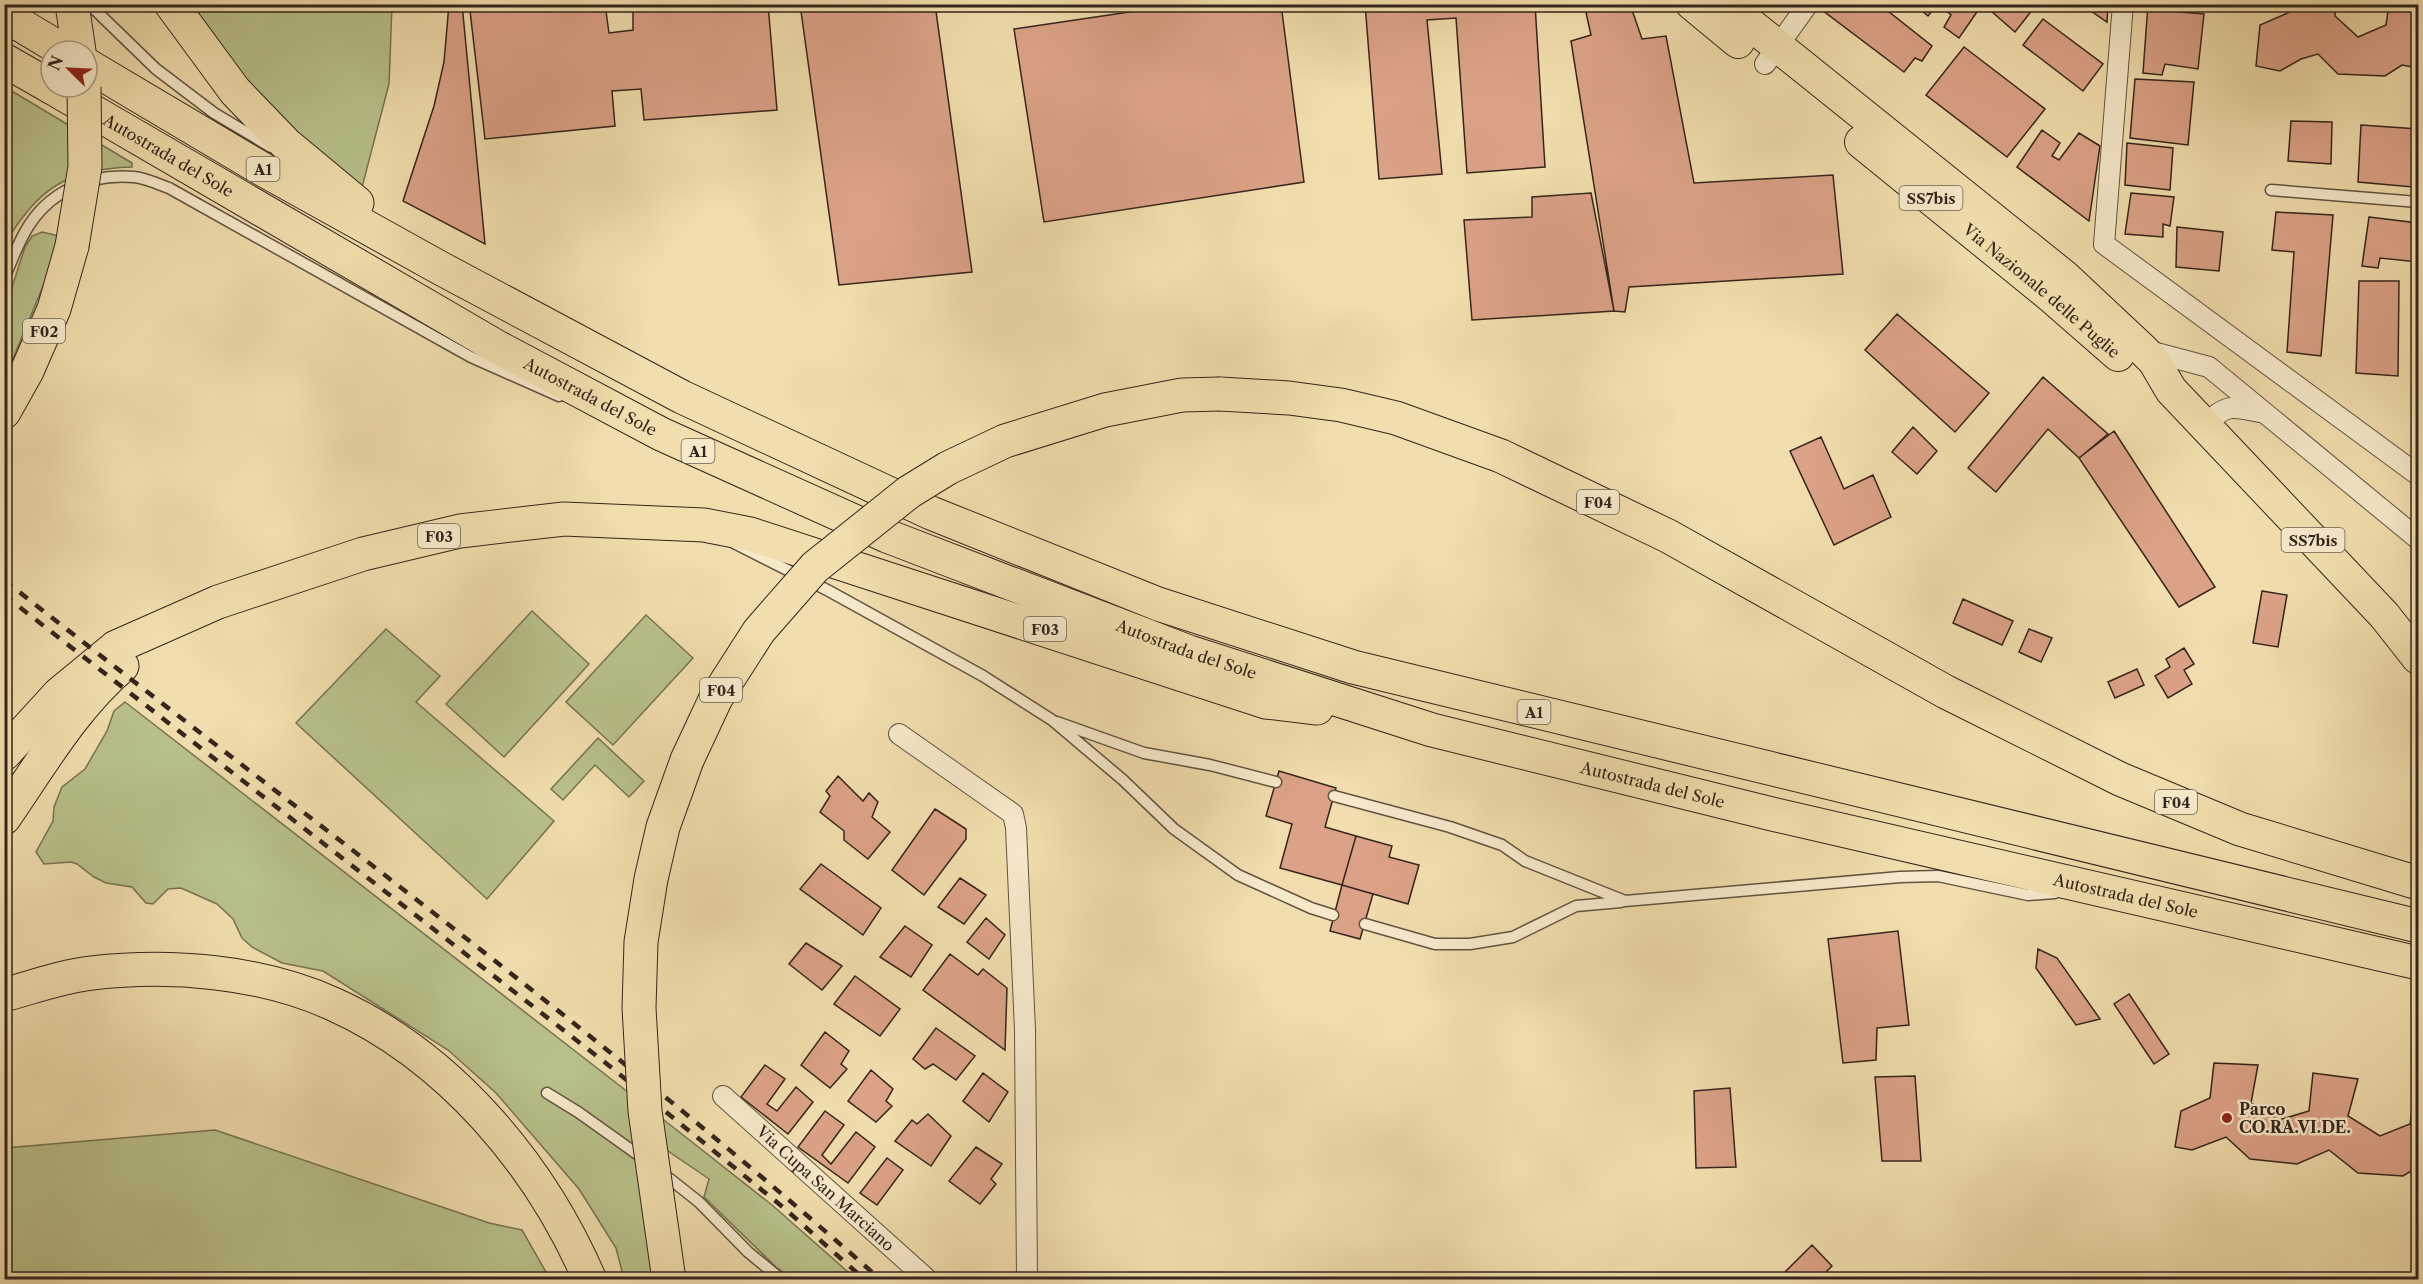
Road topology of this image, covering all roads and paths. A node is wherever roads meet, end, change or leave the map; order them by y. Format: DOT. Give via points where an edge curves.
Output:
graph roads {
  1 [pos="72,4"];
  2 [pos="89,4"];
  3 [pos="171,4"];
  4 [pos="1692,4"];
  5 [pos="1725,4"];
  6 [pos="1808,4"];
  7 [pos="2123,4"];
  8 [pos="4,15"];
  9 [pos="44,39"];
  10 [pos="77,39"];
  11 [pos="1771,55"];
  12 [pos="4,60"];
  13 [pos="99,71"];
  14 [pos="39,80"];
  15 [pos="72,99"];
  16 [pos="84,99"];
  17 [pos="330,182"];
  18 [pos="2271,190"];
  19 [pos="2418,202"];
  20 [pos="442,269"];
  21 [pos="4,278"];
  22 [pos="2143,350"];
  23 [pos="2171,390"];
  24 [pos="4,412"];
  25 [pos="2261,412"];
  26 [pos="2204,425"];
  27 [pos="661,434"];
  28 [pos="2418,475"];
  29 [pos="704,525"];
  30 [pos="2418,539"];
  31 [pos="186,617"];
  32 [pos="2418,658"];
  33 [pos="1390,716"];
  34 [pos="1052,720"];
  35 [pos="899,734"];
  36 [pos="4,754"];
  37 [pos="1276,782"];
  38 [pos="1334,796"];
  39 [pos="4,818"];
  40 [pos="2418,883"];
  41 [pos="2100,889"];
  42 [pos="1625,901"];
  43 [pos="1334,915"];
  44 [pos="1365,924"];
  45 [pos="2418,926"];
  46 [pos="2418,963"];
  47 [pos="4,995"];
  48 [pos="547,1093"];
  49 [pos="723,1096"];
  50 [pos="590,1280"];
  51 [pos="669,1280"];
  52 [pos="782,1280"];
  53 [pos="928,1280"];
  54 [pos="1027,1280"];
  1 -- 10 [label="highway"];
  2 -- 17 [label="lane" via="156,69 214,114"];
  3 -- 17 [label="highway" via="235,91"];
  4 -- 11 [label="main road, Via Nazionale delle Puglie / SS7bis"];
  5 -- 11 [label="main road, Via Nazionale delle Puglie / SS7bis"];
  6 -- 11 [label="street"];
  7 -- 28 [label="street" via="2104,244"];
  8 -- 9 [label="highway"];
  11 -- 22 [label="main road, Via Nazionale delle Puglie / SS7bis" via="2064,276"];
  11 -- 23 [label="main road, Via Nazionale delle Puglie / SS7bis" via="2132,368"];
  12 -- 14 [label="highway, Autostrada del Sole / A1"];
  13 -- 20 [label="highway, Autostrada del Sole / A1" via="262,169"];
  15 -- 27 [label="highway, Autostrada del Sole / A1" via="489,342"];
  16 -- 24 [label="highway, F02, bridge" via="85,167 72,246 54,309"];
  17 -- 20 [label="highway"];
  18 -- 19 [label="lane"];
  20 -- 45 [label="highway, Autostrada del Sole / A1" via="682,397 862,482 1158,604 1353,667"];
  21 -- 27 [label="lane" via="26,231 53,196 101,178 135,177 179,193 471,357"];
  22 -- 23 [label="main road, Via Nazionale delle Puglie / SS7bis"];
  22 -- 25 [label="street" via="2209,367"];
  23 -- 26 [label="main road, Via Nazionale delle Puglie / SS7bis"];
  25 -- 26 [label="street" via="2223,408"];
  25 -- 30 [label="street"];
  26 -- 32 [label="main road, Via Nazionale delle Puglie / SS7bis" via="2384,615"];
  27 -- 33 [label="highway, Autostrada del Sole / A1" via="887,537 1189,652"];
  29 -- 31 [label="highway, F03" via="564,519 460,531 363,554 218,602"];
  29 -- 33 [label="highway, F03" via="750,534 1266,702"];
  29 -- 34 [label="lane" via="983,676"];
  31 -- 36 [label="highway, F03" via="116,647 59,694"];
  31 -- 39 [label="highway" via="103,682"];
  33 -- 41 [label="highway, Autostrada del Sole / A1" via="1432,730 1761,811"];
  34 -- 37 [label="lane" via="1144,753"];
  34 -- 43 [label="lane" via="1174,829 1238,875"];
  35 -- 54 [label="street" via="1013,814 1025,1030"];
  38 -- 42 [label="lane" via="1502,845 1524,861"];
  40 -- 51 [label="highway, F04, bridge" via="2240,829 2120,779 1946,692 1668,536 1500,456 1396,418 1341,405 1220,394 1182,395 1105,410 1005,441 909,492 815,567 759,631 716,698 687,760 663,827 641,942 639,1008 645,1111"];
  41 -- 42 [label="lane" via="2028,895 1938,876"];
  41 -- 46 [label="highway, Autostrada del Sole / A1"];
  42 -- 44 [label="lane" via="1576,906 1513,937 1470,944 1435,944"];
  47 -- 50 [label="highway" via="90,973 146,969 230,975 285,986 333,1004 395,1038 450,1082 493,1125 545,1193"];
  48 -- 52 [label="lane" via="624,1143 699,1202"];
  49 -- 53 [label="street, Via Cupa San Marciano"];
}
